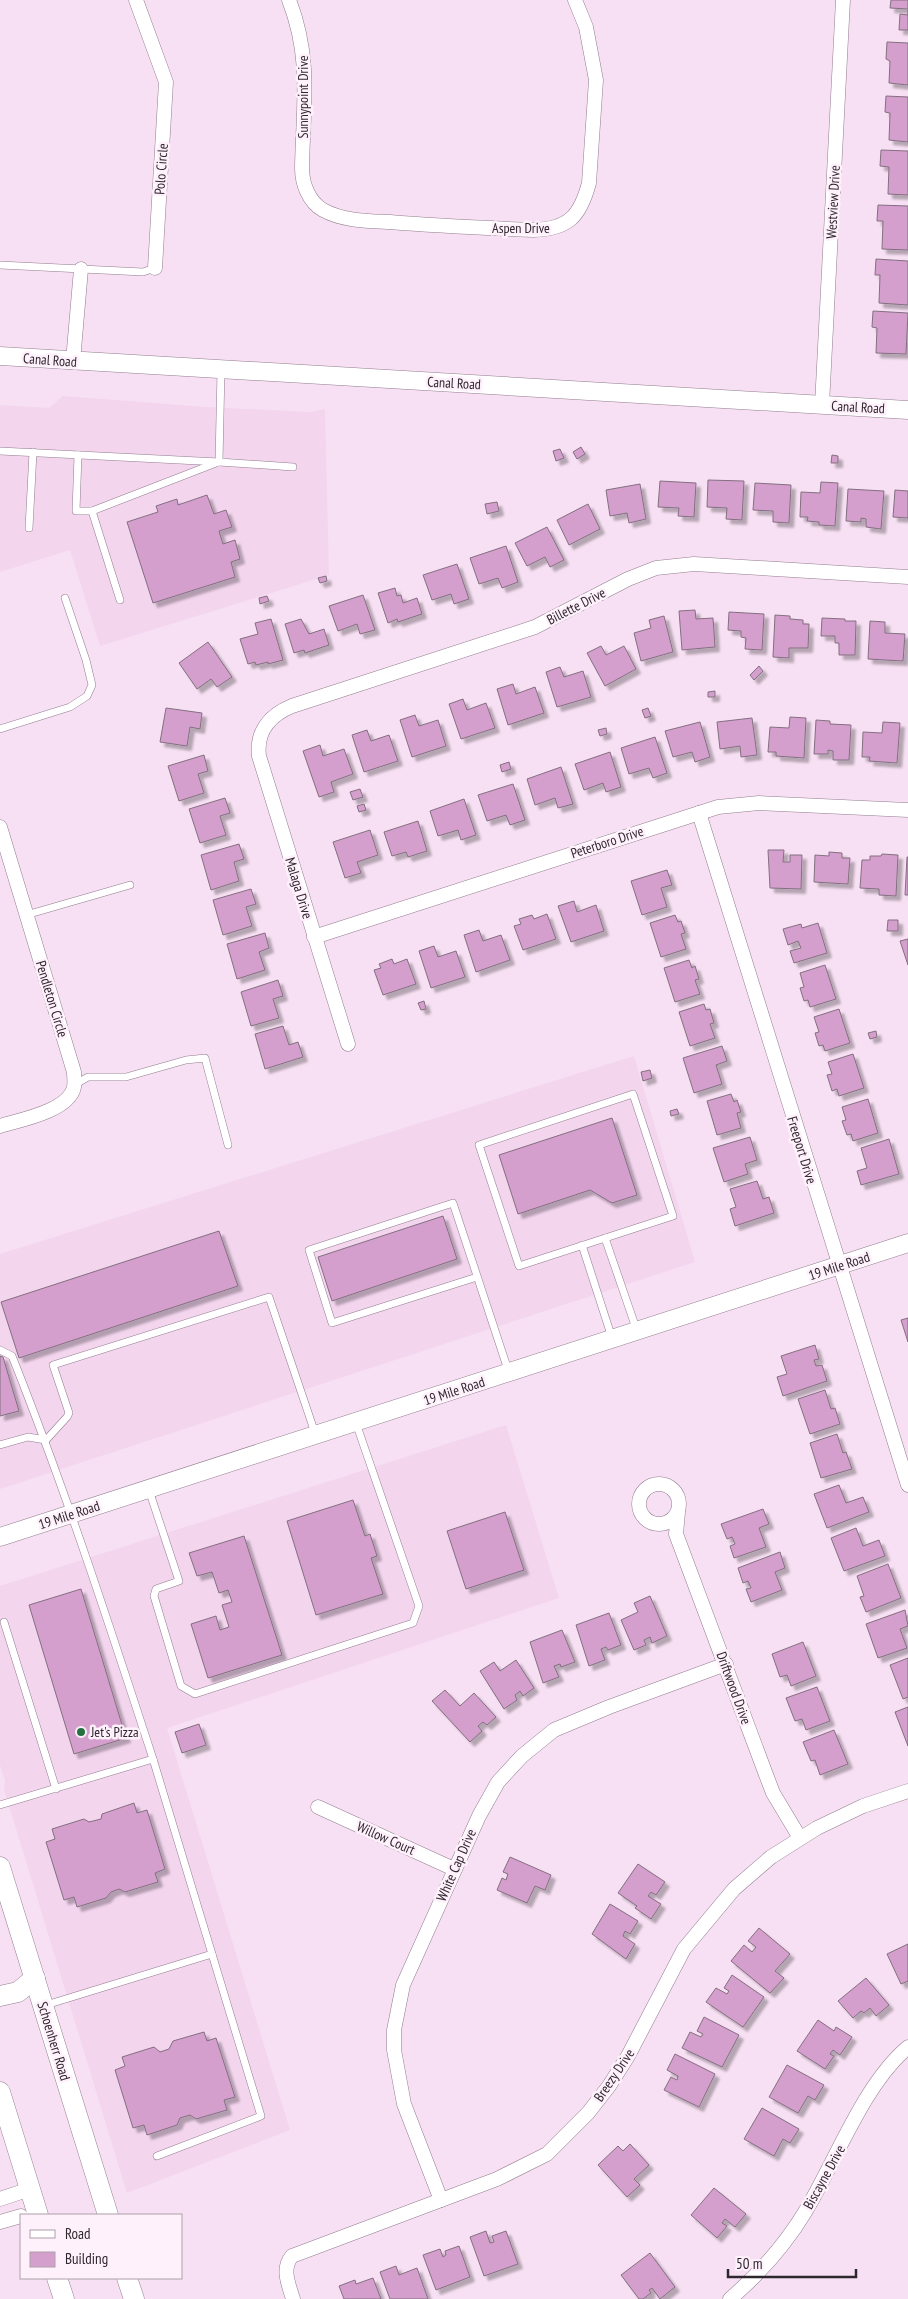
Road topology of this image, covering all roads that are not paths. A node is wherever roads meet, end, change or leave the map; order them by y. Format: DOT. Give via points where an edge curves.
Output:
graph roads {
  1 [pos="136,0"];
  2 [pos="290,0"];
  3 [pos="575,0"];
  4 [pos="843,0"];
  5 [pos="308,195"];
  6 [pos="0,265"];
  7 [pos="154,268"];
  8 [pos="81,269"];
  9 [pos="0,356"];
  10 [pos="72,361"];
  11 [pos="221,370"];
  12 [pos="822,405"];
  13 [pos="908,410"];
  14 [pos="0,451"];
  15 [pos="34,452"];
  16 [pos="78,454"];
  17 [pos="219,462"];
  18 [pos="293,467"];
  19 [pos="92,511"];
  20 [pos="29,528"];
  21 [pos="908,577"];
  22 [pos="65,598"];
  23 [pos="120,600"];
  24 [pos="0,729"];
  25 [pos="262,731"];
  26 [pos="908,810"];
  27 [pos="699,813"];
  28 [pos="0,827"];
  29 [pos="130,885"];
  30 [pos="26,914"];
  31 [pos="314,936"];
  32 [pos="348,1044"];
  33 [pos="74,1085"];
  34 [pos="0,1126"];
  35 [pos="228,1145"];
  36 [pos="605,1238"];
  37 [pos="908,1243"];
  38 [pos="582,1245"];
  39 [pos="838,1266"];
  40 [pos="477,1277"];
  41 [pos="637,1331"];
  42 [pos="612,1339"];
  43 [pos="0,1350"];
  44 [pos="509,1373"];
  45 [pos="356,1423"];
  46 [pos="316,1436"];
  47 [pos="46,1440"];
  48 [pos="0,1445"];
  49 [pos="908,1485"];
  50 [pos="149,1489"];
  51 [pos="678,1512"];
  52 [pos="73,1514"];
  53 [pos="656,1524"];
  54 [pos="676,1534"];
  55 [pos="0,1538"];
  56 [pos="4,1622"];
  57 [pos="726,1664"];
  58 [pos="154,1759"];
  59 [pos="56,1789"];
  60 [pos="908,1791"];
  61 [pos="0,1805"];
  62 [pos="318,1807"];
  63 [pos="800,1838"];
  64 [pos="0,1867"];
  65 [pos="454,1869"];
  66 [pos="212,1954"];
  67 [pos="35,1978"];
  68 [pos="0,1996"];
  69 [pos="43,2006"];
  70 [pos="908,2047"];
  71 [pos="0,2092"];
  72 [pos="157,2156"];
  73 [pos="30,2189"];
  74 [pos="0,2198"];
  75 [pos="441,2200"];
  76 [pos="31,2214"];
  77 [pos="108,2214"];
  78 [pos="20,2217"];
  79 [pos="0,2222"];
  80 [pos="57,2279"];
  81 [pos="127,2279"];
  82 [pos="64,2299"];
  83 [pos="134,2299"];
  84 [pos="293,2299"];
  85 [pos="730,2299"];
  1 -- 7 [label="street, Polo Circle" via="166,82"];
  2 -- 5 [label="street, Sunnypoint Drive" via="303,45 306,92 302,171"];
  3 -- 5 [label="street, Aspen Drive" via="586,28 596,80 589,183 582,204 568,223 533,230 364,220 332,214 321,209"];
  4 -- 12 [label="street, Westview Drive"];
  6 -- 8 [label="lane, Polo Circle"];
  7 -- 8 [label="lane, Polo Circle" via="143,272"];
  8 -- 10 [label="street"];
  9 -- 10 [label="street, Canal Road"];
  10 -- 11 [label="street, Canal Road"];
  11 -- 12 [label="street, Canal Road"];
  11 -- 17 [label="lane"];
  12 -- 13 [label="street, Canal Road"];
  14 -- 15 [label="lane"];
  15 -- 16 [label="lane"];
  15 -- 20 [label="lane"];
  16 -- 17 [label="lane"];
  16 -- 19 [label="lane" via="76,511"];
  17 -- 18 [label="lane"];
  17 -- 19 [label="lane"];
  19 -- 23 [label="lane"];
  21 -- 25 [label="street, Billette Drive" via="694,564 656,568 536,627 282,710 272,716"];
  22 -- 24 [label="lane" via="92,686 87,696 70,707"];
  25 -- 31 [label="street, Malaga Drive" via="259,756"];
  26 -- 27 [label="street, Peterboro Drive" via="744,803"];
  27 -- 31 [label="street, Peterboro Drive"];
  27 -- 39 [label="street, Freeport Drive"];
  28 -- 30 [label="street, Pendleton Circle"];
  29 -- 30 [label="lane"];
  30 -- 33 [label="street, Pendleton Circle" via="74,1072"];
  31 -- 32 [label="street, Malaga Drive"];
  33 -- 34 [label="street" via="66,1102"];
  33 -- 35 [label="lane" via="88,1077 126,1077 205,1058"];
  36 -- 38 [label="lane"];
  36 -- 38 [label="lane" via="673,1216 633,1094 479,1145 519,1266"];
  36 -- 41 [label="lane"];
  37 -- 39 [label="street, 19 Mile Road"];
  38 -- 42 [label="lane"];
  39 -- 41 [label="street, 19 Mile Road"];
  39 -- 49 [label="street, Freeport Drive"];
  40 -- 40 [label="lane" via="453,1203 309,1250 332,1323"];
  40 -- 44 [label="lane"];
  41 -- 42 [label="street, 19 Mile Road"];
  42 -- 44 [label="street, 19 Mile Road"];
  43 -- 47 [label="lane" via="12,1356"];
  44 -- 45 [label="street, 19 Mile Road"];
  45 -- 46 [label="street, 19 Mile Road"];
  45 -- 50 [label="lane" via="419,1606 413,1623 195,1694 180,1686 154,1596 156,1589 179,1581"];
  46 -- 47 [label="lane" via="270,1297 53,1365 70,1413"];
  46 -- 50 [label="street, 19 Mile Road"];
  47 -- 48 [label="lane" via="28,1437"];
  47 -- 52 [label="lane"];
  50 -- 52 [label="street, 19 Mile Road"];
  51 -- 53 [label="street" via="669,1522"];
  51 -- 53 [label="street, Driftwood Drive" via="679,1499 672,1488 660,1484 647,1488 640,1499 640,1512"];
  51 -- 54 [label="street, Driftwood Drive"];
  52 -- 55 [label="street, 19 Mile Road"];
  52 -- 58 [label="lane"];
  53 -- 54 [label="street, Driftwood Drive"];
  54 -- 57 [label="street, Driftwood Drive"];
  56 -- 59 [label="lane"];
  57 -- 63 [label="street, Driftwood Drive" via="773,1793"];
  57 -- 65 [label="street, White Cap Drive" via="554,1730 522,1756 498,1782 478,1816"];
  58 -- 59 [label="lane"];
  58 -- 66 [label="lane"];
  59 -- 61 [label="lane"];
  60 -- 63 [label="street, Breezy Drive" via="856,1809"];
  62 -- 65 [label="street, Willow Court"];
  63 -- 75 [label="street, Breezy Drive" via="755,1870 724,1899 698,1930 676,1964 628,2056 588,2113 547,2154 505,2175"];
  64 -- 67 [label="main road, Schoenherr Road"];
  65 -- 75 [label="street, White Cap Drive" via="403,1985 394,2030 394,2050 404,2104"];
  66 -- 69 [label="lane"];
  66 -- 72 [label="lane" via="260,2116"];
  67 -- 68 [label="main road" via="18,1992"];
  67 -- 69 [label="main road, Schoenherr Road"];
  69 -- 77 [label="main road, Schoenherr Road"];
  70 -- 85 [label="street, Biscayne Drive" via="876,2082 805,2213 762,2269"];
  71 -- 73 [label="main road"];
  73 -- 74 [label="street"];
  73 -- 76 [label="main road"];
  75 -- 84 [label="street, Breezy Drive" via="292,2256 286,2263 286,2272"];
  78 -- 79 [label="street"];
  80 -- 82 [label="main road"];
  81 -- 83 [label="main road"];
}
